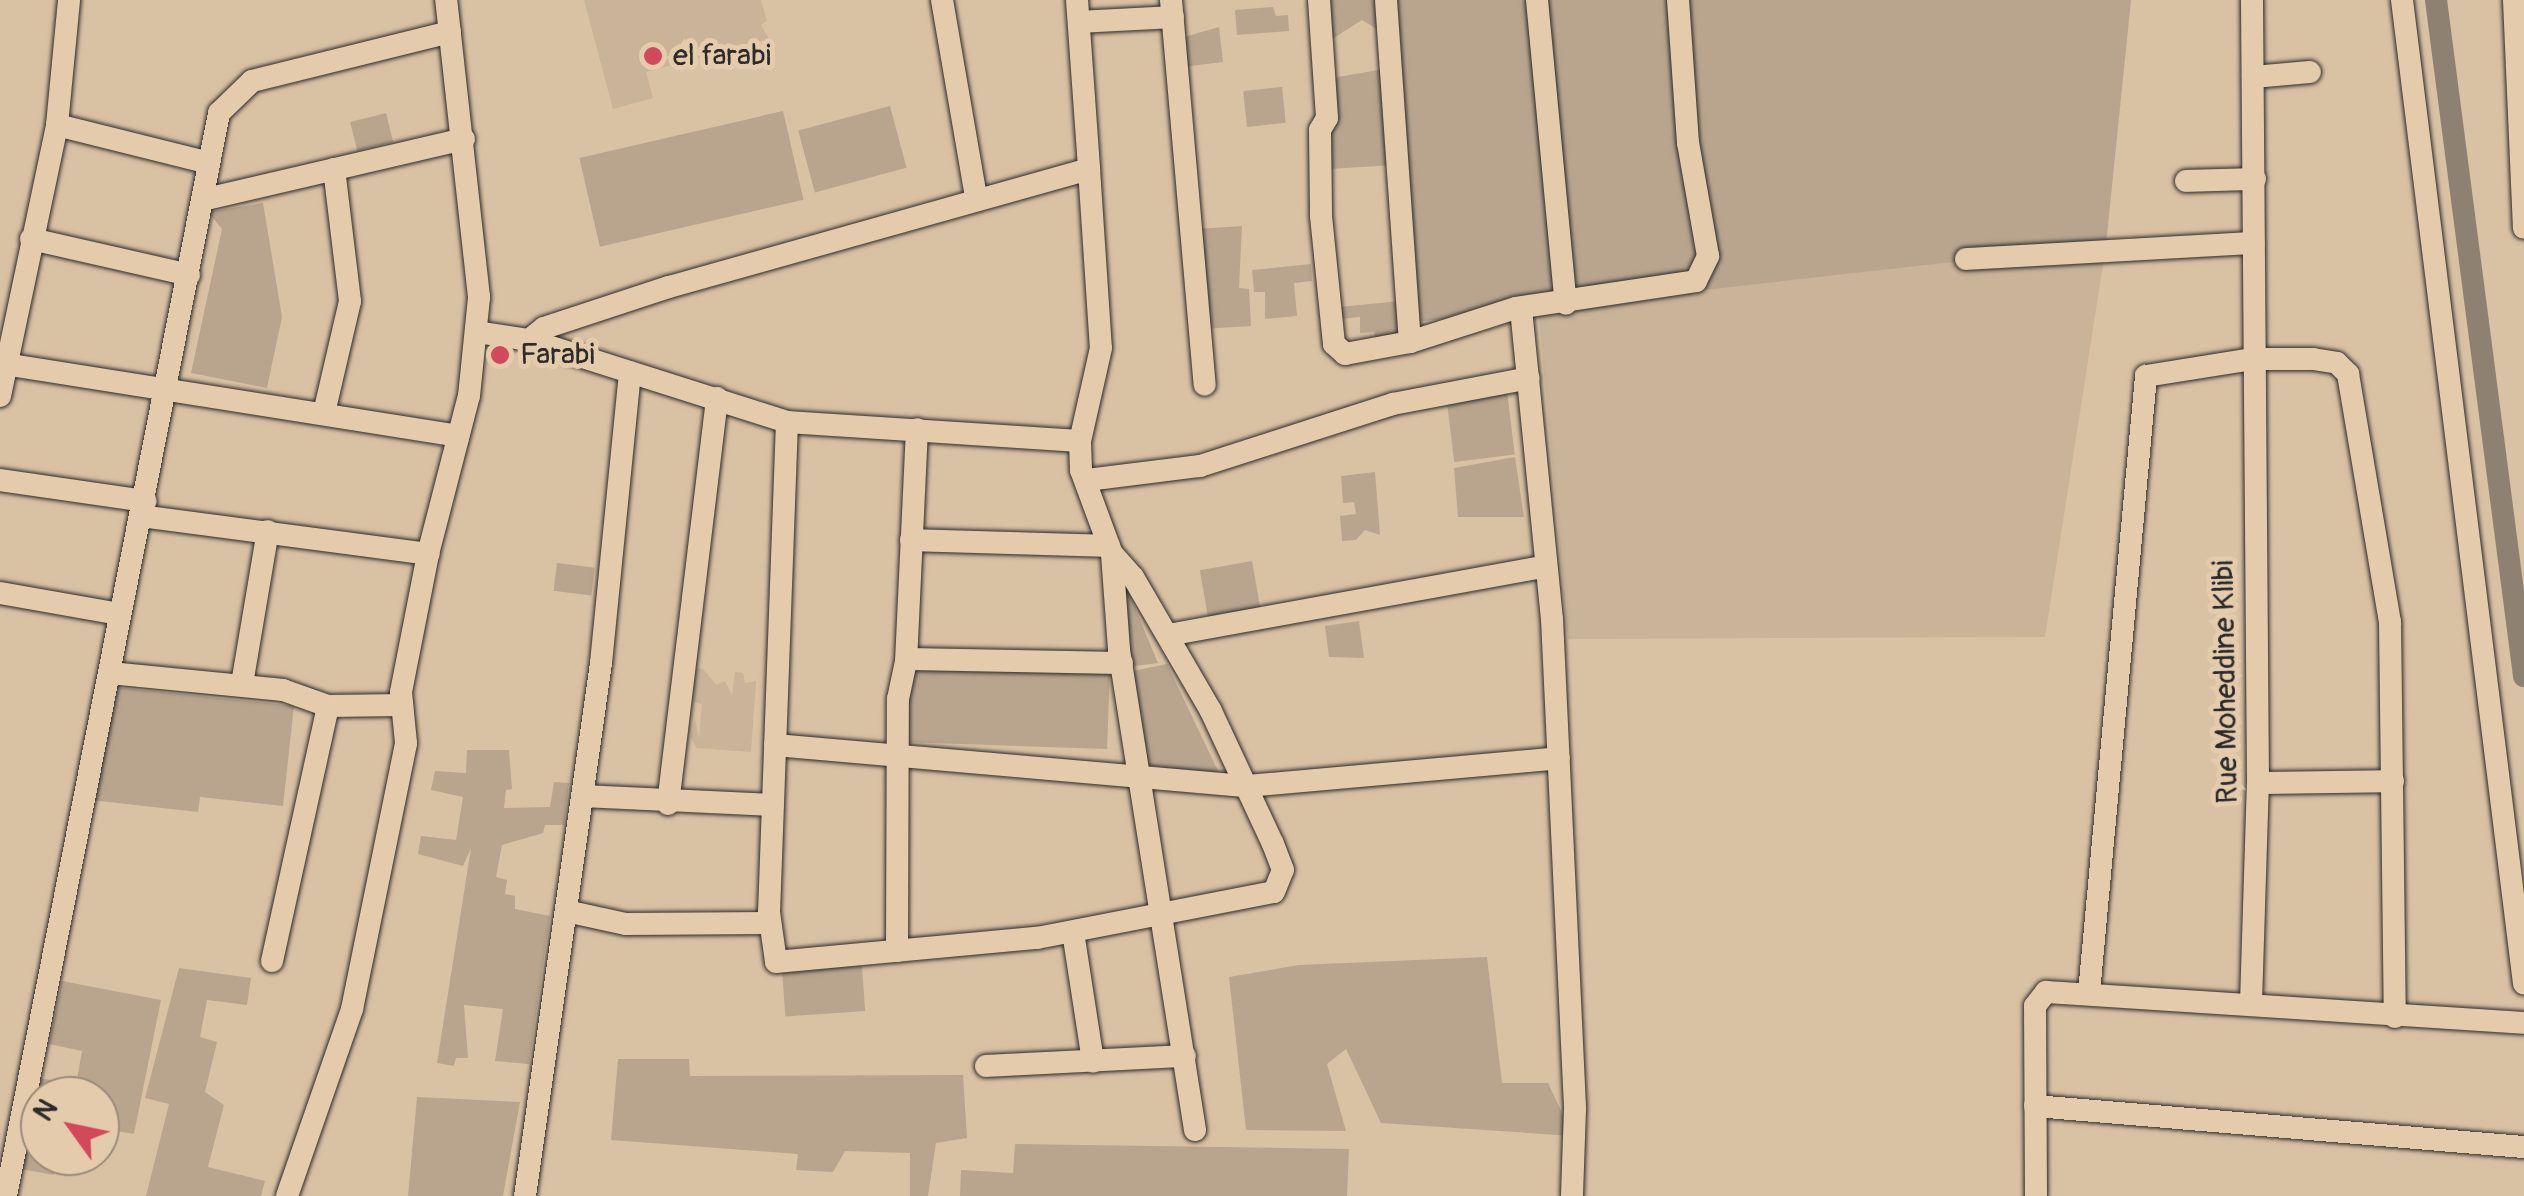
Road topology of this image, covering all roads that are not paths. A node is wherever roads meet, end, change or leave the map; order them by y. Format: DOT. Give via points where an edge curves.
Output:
graph roads {
  1 [pos="69,0"];
  2 [pos="446,0"];
  3 [pos="942,0"];
  4 [pos="1319,0"];
  5 [pos="1386,0"];
  6 [pos="1537,0"];
  7 [pos="1678,0"];
  8 [pos="2252,0"];
  9 [pos="2402,0"];
  10 [pos="2514,0"];
  11 [pos="1172,8"];
  12 [pos="1078,11"];
  13 [pos="450,32"];
  14 [pos="2310,72"];
  15 [pos="2253,77"];
  16 [pos="57,126"];
  17 [pos="464,140"];
  18 [pos="205,162"];
  19 [pos="334,169"];
  20 [pos="1089,169"];
  21 [pos="2255,179"];
  22 [pos="2186,181"];
  23 [pos="976,197"];
  24 [pos="202,200"];
  25 [pos="2524,228"];
  26 [pos="31,239"];
  27 [pos="2254,243"];
  28 [pos="1966,259"];
  29 [pos="189,275"];
  30 [pos="1566,304"];
  31 [pos="1521,309"];
  32 [pos="477,332"];
  33 [pos="529,340"];
  34 [pos="1410,342"];
  35 [pos="2252,359"];
  36 [pos="4,364"];
  37 [pos="630,372"];
  38 [pos="1529,378"];
  39 [pos="1205,385"];
  40 [pos="170,386"];
  41 [pos="0,396"];
  42 [pos="717,398"];
  43 [pos="324,414"];
  44 [pos="787,422"];
  45 [pos="917,428"];
  46 [pos="458,436"];
  47 [pos="1080,441"];
  48 [pos="0,480"];
  49 [pos="1087,480"];
  50 [pos="143,508"];
  51 [pos="268,531"];
  52 [pos="911,540"];
  53 [pos="1110,550"];
  54 [pos="428,554"];
  55 [pos="1546,566"];
  56 [pos="0,593"];
  57 [pos="119,614"];
  58 [pos="1168,634"];
  59 [pos="907,658"];
  60 [pos="1122,663"];
  61 [pos="110,673"];
  62 [pos="242,684"];
  63 [pos="401,704"];
  64 [pos="328,706"];
  65 [pos="775,745"];
  66 [pos="902,756"];
  67 [pos="1559,758"];
  68 [pos="1144,780"];
  69 [pos="2393,781"];
  70 [pos="2258,783"];
  71 [pos="1247,786"];
  72 [pos="583,796"];
  73 [pos="668,804"];
  74 [pos="773,805"];
  75 [pos="566,911"];
  76 [pos="1164,918"];
  77 [pos="769,924"];
  78 [pos="1073,932"];
  79 [pos="897,950"];
  80 [pos="272,961"];
  81 [pos="2524,983"];
  82 [pos="2089,994"];
  83 [pos="2251,1003"];
  84 [pos="2396,1017"];
  85 [pos="2524,1022"];
  86 [pos="1186,1056"];
  87 [pos="1093,1061"];
  88 [pos="986,1066"];
  89 [pos="2035,1106"];
  90 [pos="1196,1130"];
  91 [pos="2524,1147"];
  92 [pos="6,1196"];
  93 [pos="286,1196"];
  94 [pos="525,1196"];
  95 [pos="1572,1196"];
  96 [pos="2036,1196"];
  1 -- 16 [label="street"];
  2 -- 13 [label="street"];
  3 -- 23 [label="street"];
  4 -- 34 [label="street" via="1326,118 1320,130 1321,216 1334,344 1344,354"];
  5 -- 34 [label="street"];
  6 -- 30 [label="street"];
  7 -- 30 [label="street" via="1688,142 1707,269 1696,280"];
  8 -- 15 [label="street, Rue Moheddine Klibi"];
  9 -- 81 [label="street"];
  10 -- 25 [label="street"];
  11 -- 12 [label="street"];
  11 -- 39 [label="street"];
  12 -- 20 [label="street"];
  13 -- 17 [label="street"];
  13 -- 18 [label="street" via="252,81 219,113"];
  14 -- 15 [label="street"];
  15 -- 21 [label="street, Rue Moheddine Klibi"];
  16 -- 18 [label="street"];
  16 -- 26 [label="street"];
  17 -- 19 [label="street"];
  17 -- 32 [label="street"];
  18 -- 24 [label="street"];
  19 -- 24 [label="street"];
  19 -- 43 [label="street" via="350,301"];
  20 -- 23 [label="street"];
  20 -- 47 [label="street" via="1101,348"];
  21 -- 22 [label="street"];
  21 -- 27 [label="street, Rue Moheddine Klibi"];
  23 -- 33 [label="street" via="669,287 544,328"];
  24 -- 29 [label="street"];
  26 -- 29 [label="street"];
  26 -- 36 [label="street"];
  27 -- 28 [label="street"];
  27 -- 35 [label="street, Rue Moheddine Klibi"];
  29 -- 40 [label="street"];
  30 -- 31 [label="street"];
  31 -- 34 [label="street"];
  31 -- 38 [label="street"];
  32 -- 33 [label="street"];
  32 -- 46 [label="street"];
  33 -- 37 [label="street"];
  35 -- 69 [label="street" via="2313,359 2336,363 2348,374 2390,622"];
  35 -- 70 [label="street, Rue Moheddine Klibi"];
  35 -- 82 [label="street" via="2146,376"];
  36 -- 40 [label="street"];
  36 -- 41 [label="street"];
  37 -- 42 [label="street"];
  37 -- 72 [label="street"];
  38 -- 49 [label="street" via="1393,404 1200,466"];
  38 -- 55 [label="street"];
  40 -- 43 [label="street"];
  40 -- 50 [label="street"];
  42 -- 44 [label="street"];
  42 -- 73 [label="street"];
  43 -- 46 [label="street"];
  44 -- 45 [label="street"];
  44 -- 65 [label="street"];
  45 -- 47 [label="street"];
  45 -- 52 [label="street"];
  46 -- 54 [label="street"];
  47 -- 49 [label="street"];
  48 -- 50 [label="street"];
  49 -- 53 [label="street"];
  50 -- 51 [label="street"];
  50 -- 57 [label="street"];
  51 -- 54 [label="street"];
  51 -- 62 [label="street"];
  52 -- 53 [label="street"];
  52 -- 59 [label="street"];
  53 -- 58 [label="street"];
  53 -- 60 [label="street"];
  54 -- 63 [label="street"];
  55 -- 58 [label="street"];
  55 -- 67 [label="street"];
  56 -- 57 [label="street"];
  57 -- 61 [label="street"];
  58 -- 71 [label="street"];
  59 -- 60 [label="street"];
  59 -- 66 [label="street" via="898,699"];
  60 -- 68 [label="street"];
  61 -- 62 [label="street"];
  61 -- 92 [label="street"];
  62 -- 64 [label="street"];
  63 -- 64 [label="street"];
  63 -- 93 [label="street" via="406,743 352,1009"];
  64 -- 80 [label="street"];
  65 -- 66 [label="street"];
  65 -- 74 [label="street"];
  66 -- 68 [label="street"];
  66 -- 79 [label="street"];
  67 -- 71 [label="street"];
  67 -- 95 [label="street"];
  68 -- 71 [label="street"];
  68 -- 76 [label="street"];
  69 -- 70 [label="street"];
  69 -- 84 [label="street"];
  70 -- 83 [label="street, Rue Moheddine Klibi"];
  71 -- 76 [label="street" via="1282,881 1267,896"];
  72 -- 73 [label="street"];
  72 -- 75 [label="street"];
  73 -- 74 [label="street"];
  74 -- 77 [label="street"];
  75 -- 77 [label="street" via="626,924"];
  75 -- 94 [label="street"];
  76 -- 78 [label="street"];
  76 -- 86 [label="street"];
  77 -- 79 [label="street" via="776,962"];
  78 -- 79 [label="street"];
  78 -- 87 [label="street"];
  82 -- 83 [label="street"];
  82 -- 89 [label="street" via="2046,992 2036,1002"];
  83 -- 84 [label="street"];
  84 -- 85 [label="street"];
  86 -- 87 [label="street"];
  86 -- 90 [label="street"];
  87 -- 88 [label="street"];
  89 -- 91 [label="street"];
  89 -- 96 [label="street"];
}
